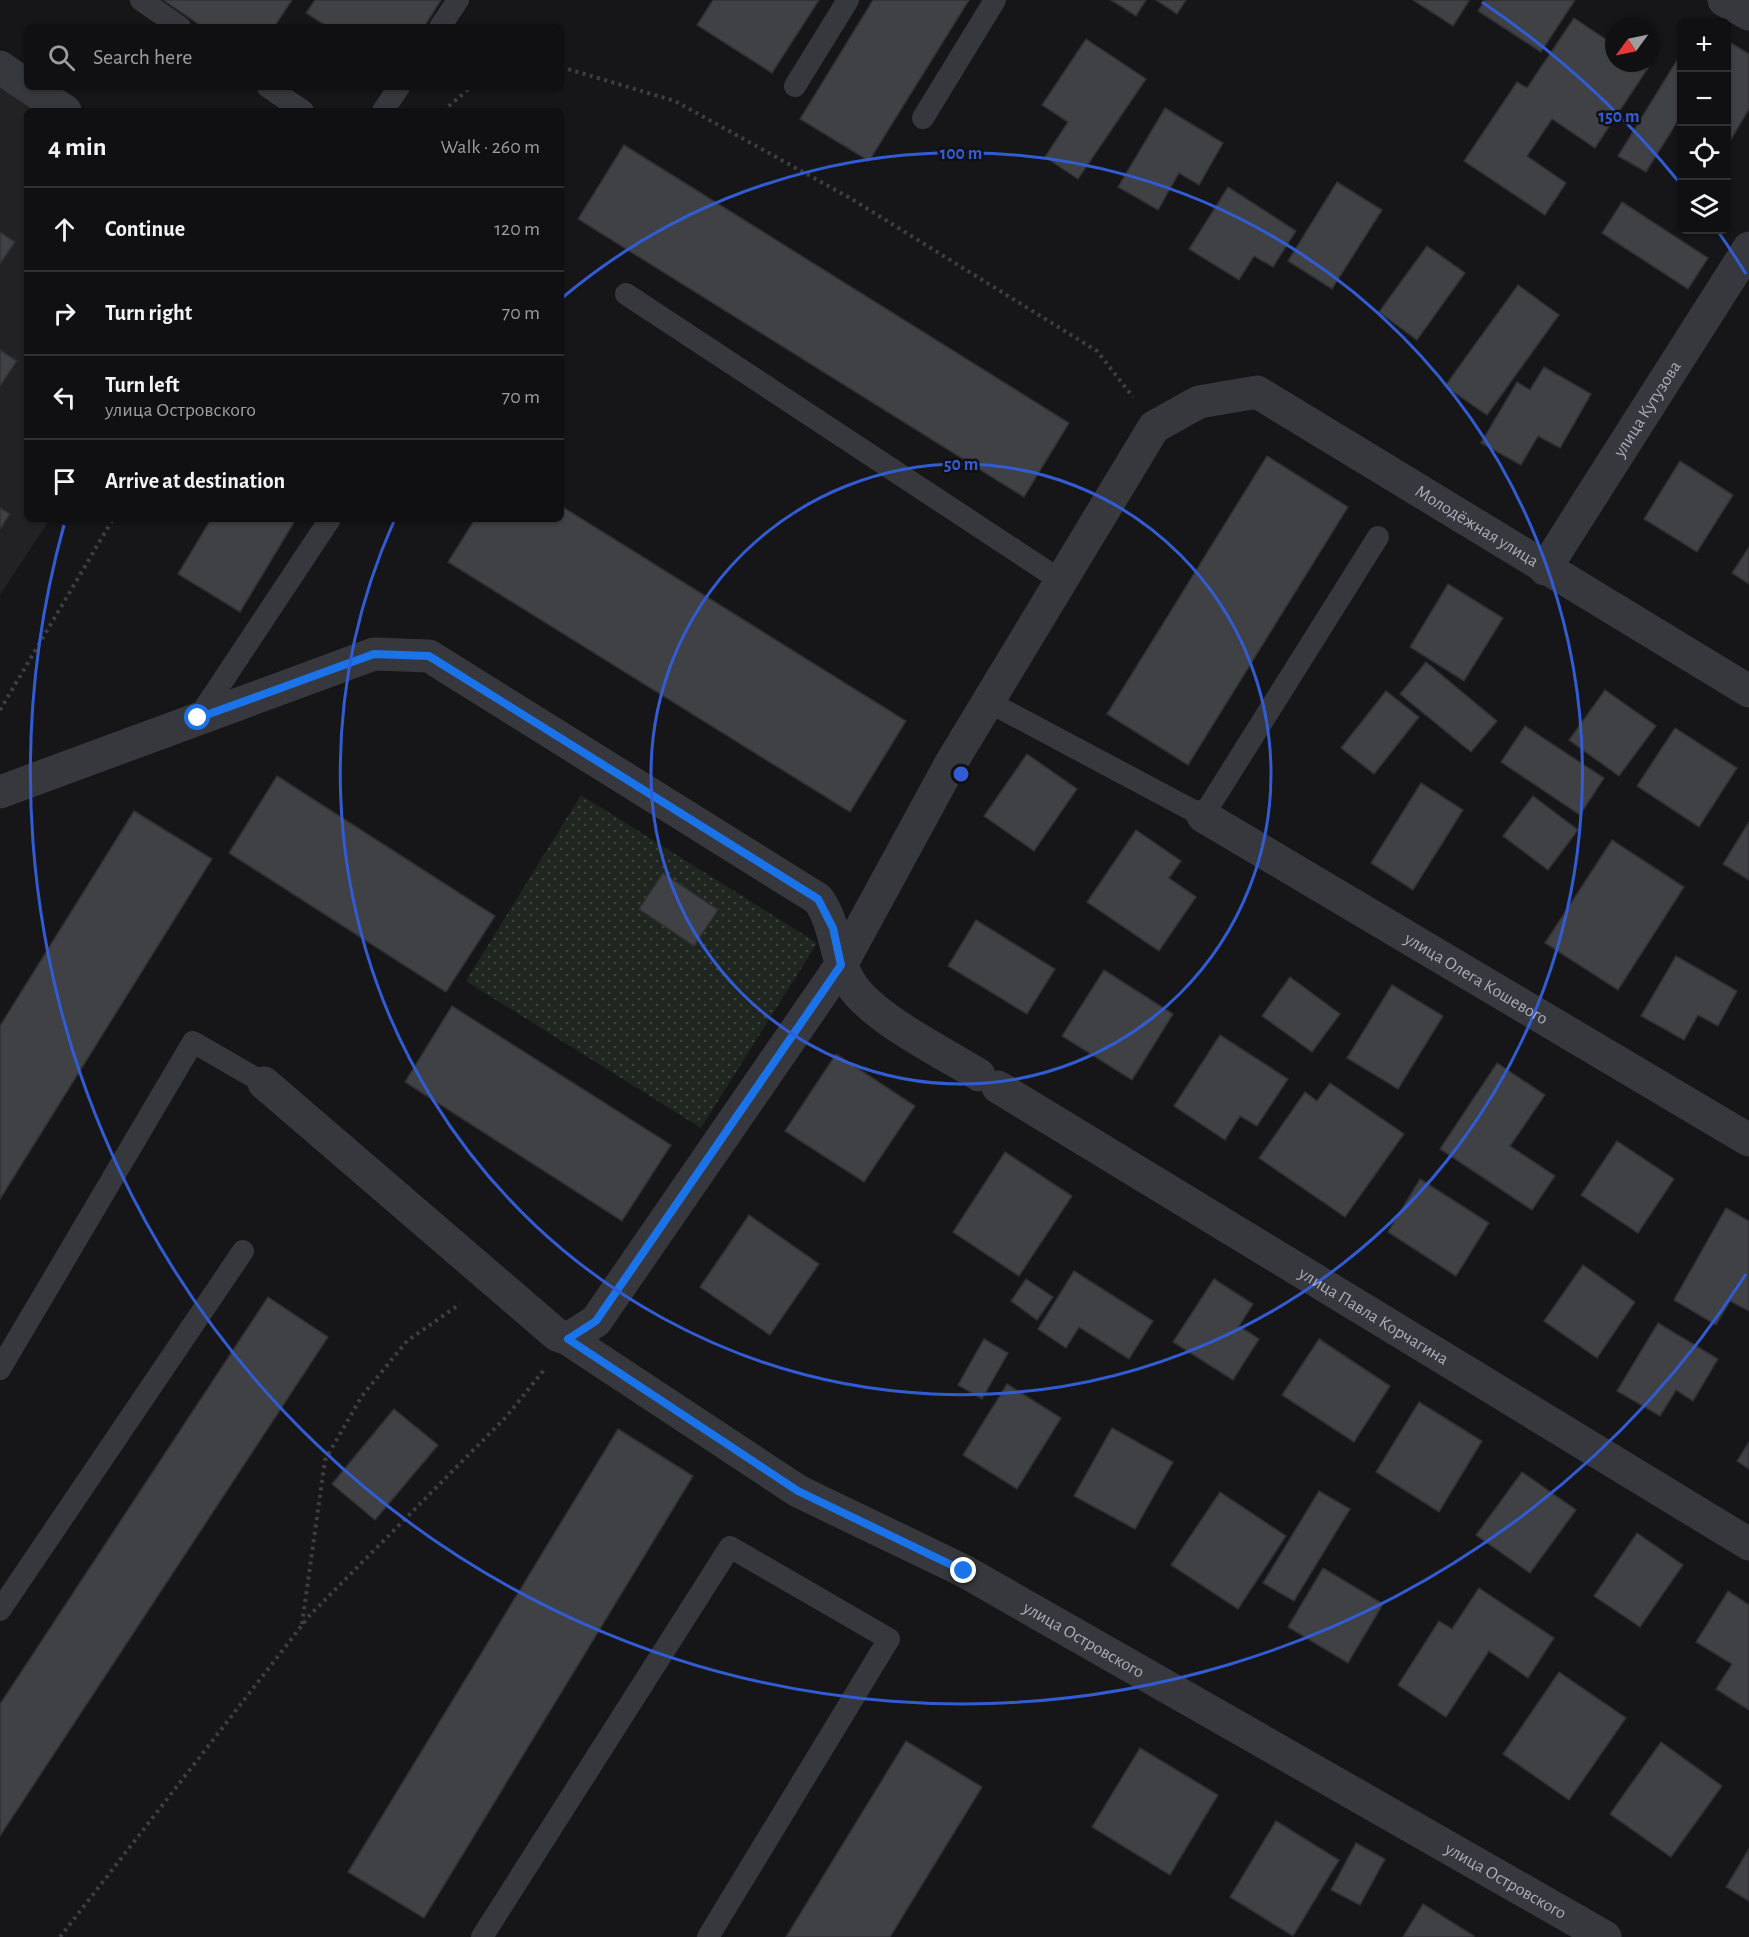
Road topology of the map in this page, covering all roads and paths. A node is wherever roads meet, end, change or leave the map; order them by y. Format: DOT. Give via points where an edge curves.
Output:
graph roads {
  1 [pos="141,0"];
  2 [pos="458,0"];
  3 [pos="848,0"];
  4 [pos="995,0"];
  5 [pos="1724,0"];
  6 [pos="1749,14"];
  7 [pos="176,24"];
  8 [pos="442,24"];
  9 [pos="0,67"];
  10 [pos="564,68"];
  11 [pos="24,83"];
  12 [pos="795,86"];
  13 [pos="34,90"];
  14 [pos="272,90"];
  15 [pos="397,90"];
  16 [pos="468,90"];
  17 [pos="61,108"];
  18 [pos="299,108"];
  19 [pos="385,108"];
  20 [pos="446,108"];
  21 [pos="923,118"];
  22 [pos="1749,248"];
  23 [pos="626,294"];
  24 [pos="1154,427"];
  25 [pos="111,522"];
  26 [pos="328,522"];
  27 [pos="1378,537"];
  28 [pos="1545,569"];
  29 [pos="1060,580"];
  30 [pos="1749,692"];
  31 [pos="989,702"];
  32 [pos="0,710"];
  33 [pos="198,718"];
  34 [pos="0,792"];
  35 [pos="1203,816"];
  36 [pos="841,965"];
  37 [pos="264,1083"];
  38 [pos="1749,1140"];
  39 [pos="243,1251"];
  40 [pos="492,1282"];
  41 [pos="568,1339"];
  42 [pos="0,1369"];
  43 [pos="1749,1544"];
  44 [pos="0,1610"];
  45 [pos="302,1625"];
  46 [pos="60,1937"];
  47 [pos="482,1937"];
  48 [pos="708,1937"];
  49 [pos="1605,1937"];
  1 -- 7 [label="lane"];
  2 -- 8 [label="lane"];
  3 -- 12 [label="lane"];
  4 -- 21 [label="lane"];
  5 -- 6 [label="street"];
  9 -- 11 [label="street"];
  10 -- 24 [label="path" via="675,101 850,198 1097,351"];
  13 -- 17 [label="street"];
  14 -- 18 [label="lane"];
  15 -- 19 [label="lane"];
  16 -- 20 [label="path"];
  22 -- 28 [label="street, улица Кутузова"];
  23 -- 29 [label="lane"];
  24 -- 28 [label="street, Молодёжная улица" via="1198,402 1257,392"];
  24 -- 29 [label="street"];
  25 -- 32 [label="path"];
  26 -- 33 [label="lane"];
  27 -- 35 [label="lane"];
  28 -- 30 [label="street, Молодёжная улица"];
  29 -- 31 [label="street"];
  31 -- 35 [label="lane"];
  31 -- 36 [label="street" via="951,763"];
  33 -- 34 [label="street, улица Павла Корчагина"];
  33 -- 36 [label="street, улица Павла Корчагина" via="374,654 429,656 818,899 833,928"];
  35 -- 38 [label="street, улица Олега Кошевого"];
  36 -- 41 [label="street" via="596,1321"];
  36 -- 43 [label="street, улица Павла Корчагина" via="851,985 867,1003 988,1081"];
  37 -- 40 [label="street, улица Островского"];
  37 -- 42 [label="lane" via="193,1042"];
  39 -- 44 [label="lane"];
  40 -- 41 [label="street, улица Островского" via="557,1335"];
  40 -- 45 [label="path" via="407,1341 362,1396 325,1460"];
  41 -- 45 [label="path" via="506,1418"];
  41 -- 49 [label="street, улица Островского" via="798,1491 964,1571"];
  45 -- 46 [label="path"];
  47 -- 48 [label="lane" via="730,1547 889,1639"];
}
